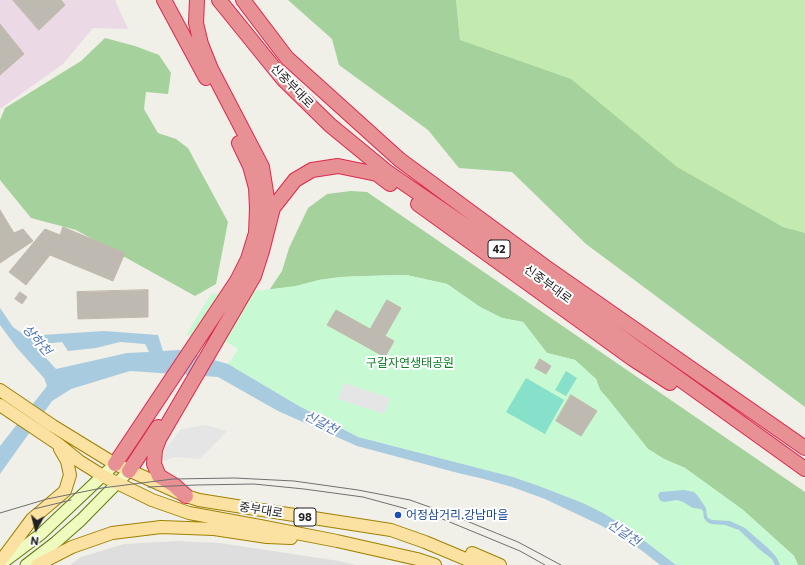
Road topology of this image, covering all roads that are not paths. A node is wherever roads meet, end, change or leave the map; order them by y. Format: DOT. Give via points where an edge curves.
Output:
graph roads {
  1 [pos="164,0"];
  2 [pos="197,0"];
  3 [pos="219,0"];
  4 [pos="243,0"];
  5 [pos="262,251"];
  6 [pos="224,327"];
  7 [pos="0,390"];
  8 [pos="0,405"];
  9 [pos="58,444"];
  10 [pos="805,448"];
  11 [pos="114,464"];
  12 [pos="805,470"];
  13 [pos="129,471"];
  14 [pos="103,476"];
  15 [pos="116,483"];
  16 [pos="186,496"];
  17 [pos="391,530"];
  18 [pos="337,541"];
  19 [pos="417,559"];
  20 [pos="0,564"];
  21 [pos="26,565"];
  22 [pos="37,565"];
  23 [pos="430,565"];
  24 [pos="435,565"];
  25 [pos="480,565"];
  26 [pos="500,565"];
  1 -- 11 [label="highway" via="250,166 256,188 256,233 248,259 237,281"];
  2 -- 5 [label="highway" via="196,23 201,44 262,167 267,198"];
  3 -- 12 [label="highway, 신중부대로 / 42" via="283,79 330,124 386,171 479,234"];
  4 -- 10 [label="highway, 신중부대로 / 42" via="286,58 400,160 544,266"];
  5 -- 6 [label="highway" via="254,276"];
  5 -- 12 [label="highway" via="273,208 295,180 312,170 338,166 376,174 633,359"];
  6 -- 13 [label="highway"];
  6 -- 16 [label="highway" via="155,450 154,464 159,476"];
  7 -- 11 [label="main road, 중부대로 / 98"];
  8 -- 9 [label="main road, 중부대로 / 98"];
  9 -- 14 [label="main road, 중부대로 / 98"];
  9 -- 20 [label="main road" via="67,461 70,475 65,491 32,519"];
  11 -- 13 [label="main road, 중부대로 / 98"];
  11 -- 14 [label="main road"];
  13 -- 15 [label="main road"];
  13 -- 16 [label="main road, 중부대로 / 98"];
  14 -- 15 [label="main road, 중부대로 / 98"];
  14 -- 20 [label="main road" via="41,534"];
  15 -- 18 [label="main road, 중부대로 / 98" via="152,500 189,513"];
  15 -- 21 [label="main road" via="81,520"];
  16 -- 17 [label="main road, 중부대로 / 98"];
  17 -- 25 [label="main road, 중부대로 / 98"];
  17 -- 26 [label="main road" via="434,538"];
  18 -- 19 [label="main road, 중부대로 / 98"];
  18 -- 22 [label="main road" via="267,537 214,529 161,528 112,534 72,547"];
  19 -- 23 [label="main road"];
  19 -- 24 [label="main road, 중부대로 / 98"];
}
